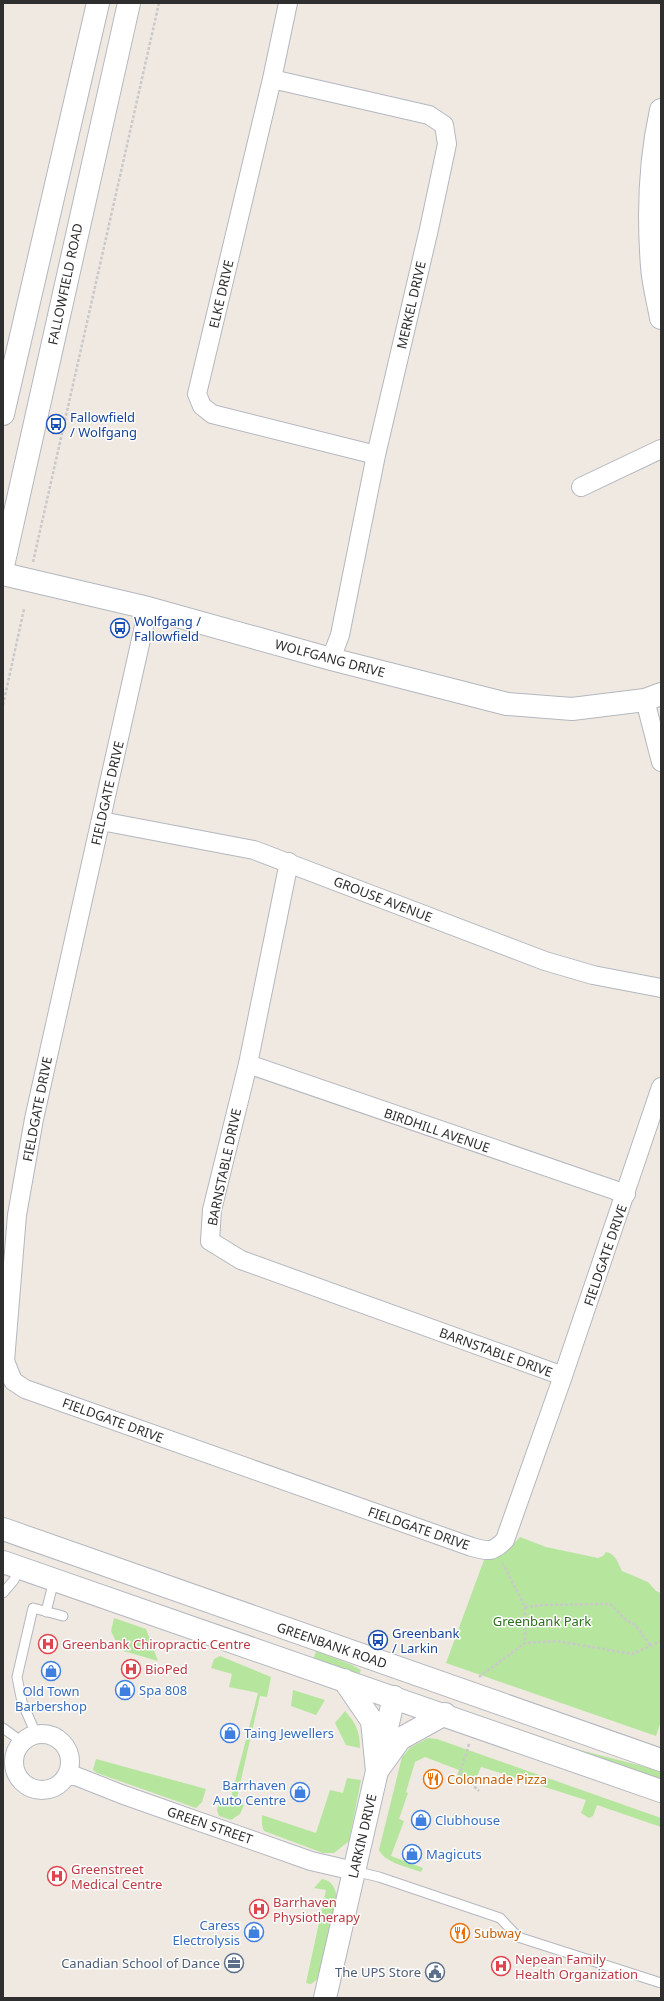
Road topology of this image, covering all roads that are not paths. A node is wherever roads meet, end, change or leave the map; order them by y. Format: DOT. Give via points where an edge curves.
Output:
graph roads {
  1 [pos="98,3"];
  2 [pos="129,3"];
  3 [pos="288,3"];
  4 [pos="272,79"];
  5 [pos="661,110"];
  6 [pos="661,318"];
  7 [pos="3,414"];
  8 [pos="661,449"];
  9 [pos="376,455"];
  10 [pos="581,487"];
  11 [pos="3,566"];
  12 [pos="3,574"];
  13 [pos="148,608"];
  14 [pos="331,659"];
  15 [pos="653,697"];
  16 [pos="661,762"];
  17 [pos="101,821"];
  18 [pos="289,862"];
  19 [pos="661,988"];
  20 [pos="248,1064"];
  21 [pos="661,1087"];
  22 [pos="626,1194"];
  23 [pos="563,1376"];
  24 [pos="3,1529"];
  25 [pos="11,1564"];
  26 [pos="55,1580"];
  27 [pos="3,1593"];
  28 [pos="46,1612"];
  29 [pos="63,1616"];
  30 [pos="400,1669"];
  31 [pos="344,1680"];
  32 [pos="394,1696"];
  33 [pos="445,1714"];
  34 [pos="3,1728"];
  35 [pos="29,1738"];
  36 [pos="661,1760"];
  37 [pos="377,1771"];
  38 [pos="68,1773"];
  39 [pos="661,1791"];
  40 [pos="354,1871"];
  41 [pos="661,1983"];
  42 [pos="325,1998"];
  1 -- 7 [label="main road"];
  2 -- 11 [label="main road, FALLOWFIELD ROAD"];
  3 -- 4 [label="street, ELKE DRIVE"];
  4 -- 9 [label="street, MERKEL DRIVE" via="429,115 444,126 447,144"];
  4 -- 9 [label="street, ELKE DRIVE" via="197,394 202,406 212,414"];
  5 -- 6 [label="main road" via="656,130 651,197 652,267"];
  8 -- 10 [label="street"];
  9 -- 14 [label="street, MERKEL DRIVE" via="340,635"];
  12 -- 13 [label="main road, WOLFGANG DRIVE"];
  13 -- 14 [label="main road, WOLFGANG DRIVE"];
  13 -- 17 [label="street, FIELDGATE DRIVE"];
  14 -- 15 [label="main road, WOLFGANG DRIVE" via="507,704 572,709"];
  15 -- 16 [label="street"];
  17 -- 18 [label="street, GROUSE AVENUE" via="254,850"];
  17 -- 23 [label="street, FIELDGATE DRIVE" via="34,1119 18,1215 5,1361 13,1381 25,1389 472,1548 487,1551 496,1549 505,1540"];
  18 -- 19 [label="street, GROUSE AVENUE" via="545,961 594,975"];
  18 -- 20 [label="street, BARNSTABLE DRIVE"];
  20 -- 22 [label="street, BIRDHILL AVENUE"];
  20 -- 23 [label="street, BARNSTABLE DRIVE" via="212,1210 210,1241 241,1260"];
  21 -- 22 [label="street, FIELDGATE DRIVE"];
  22 -- 23 [label="street, FIELDGATE DRIVE"];
  24 -- 30 [label="main road, GREENBANK ROAD"];
  25 -- 26 [label="main road"];
  25 -- 27 [label="lane" via="14,1580"];
  26 -- 28 [label="lane"];
  26 -- 31 [label="main road"];
  28 -- 29 [label="lane"];
  28 -- 35 [label="lane" via="33,1608 18,1677"];
  30 -- 32 [label="main road, LARKIN DRIVE"];
  30 -- 36 [label="main road, GREENBANK ROAD" via="470,1691"];
  31 -- 32 [label="main road"];
  31 -- 37 [label="main road" via="372,1721"];
  32 -- 33 [label="main road"];
  32 -- 37 [label="main road, LARKIN DRIVE"];
  33 -- 37 [label="main road" via="400,1739"];
  33 -- 39 [label="main road"];
  34 -- 35 [label="lane"];
  35 -- 38 [label="street" via="52,1735 64,1744 70,1762"];
  35 -- 38 [label="street" via="15,1751 13,1766 20,1781 28,1787 42,1790 56,1787"];
  37 -- 40 [label="main road, LARKIN DRIVE"];
  38 -- 40 [label="street, GREEN STREET" via="311,1861"];
  40 -- 41 [label="lane" via="379,1876 500,1918 518,1937"];
  40 -- 42 [label="main road, LARKIN DRIVE"];
}
